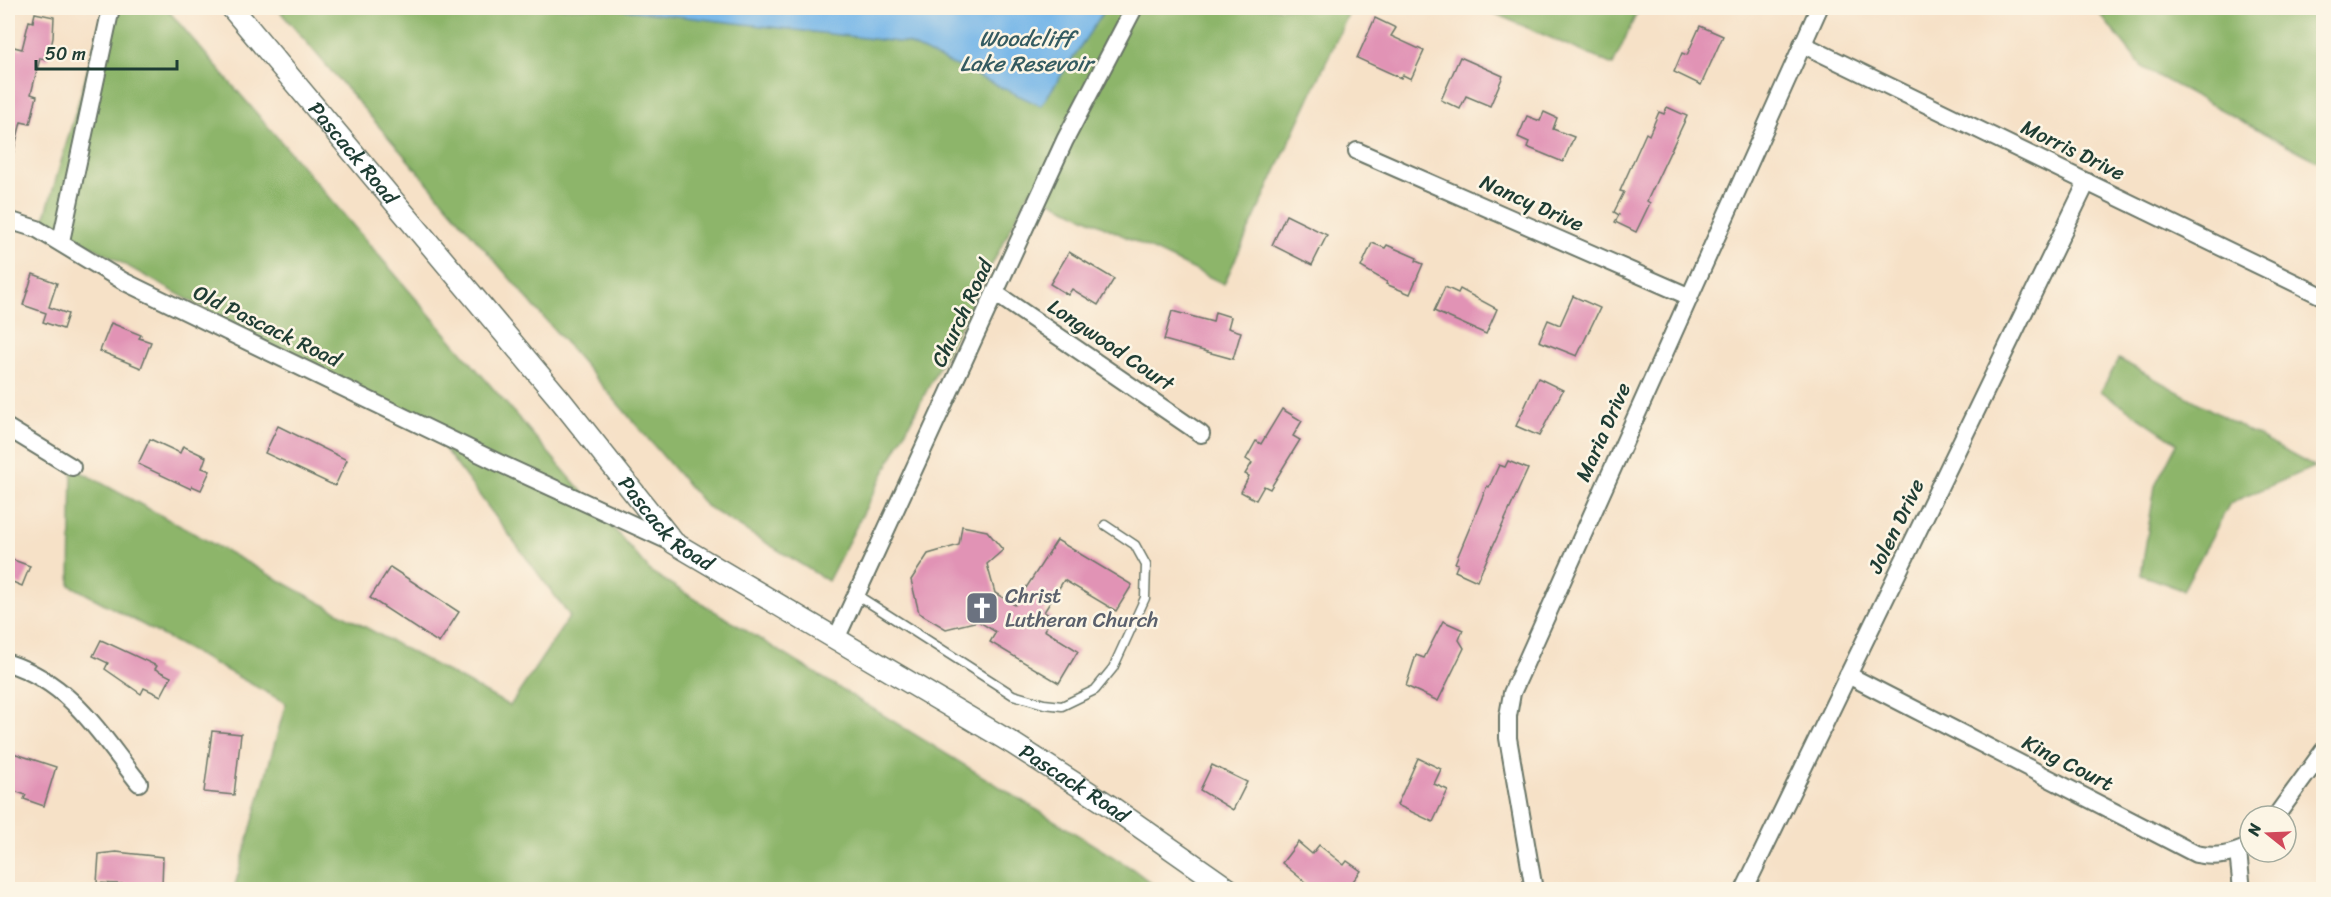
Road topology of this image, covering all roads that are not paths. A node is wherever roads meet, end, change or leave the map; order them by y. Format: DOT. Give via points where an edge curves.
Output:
graph roads {
  1 [pos="111,8"];
  2 [pos="232,8"];
  3 [pos="1134,8"];
  4 [pos="1819,8"];
  5 [pos="1802,44"];
  6 [pos="1357,151"];
  7 [pos="2087,182"];
  8 [pos="8,220"];
  9 [pos="61,241"];
  10 [pos="995,293"];
  11 [pos="1688,296"];
  12 [pos="2324,297"];
  13 [pos="8,428"];
  14 [pos="1201,434"];
  15 [pos="72,466"];
  16 [pos="1105,525"];
  17 [pos="674,543"];
  18 [pos="857,595"];
  19 [pos="837,639"];
  20 [pos="8,663"];
  21 [pos="1848,675"];
  22 [pos="2324,750"];
  23 [pos="139,783"];
  24 [pos="2285,804"];
  25 [pos="2238,850"];
  26 [pos="2243,864"];
  27 [pos="1230,890"];
  28 [pos="1534,890"];
  29 [pos="1744,890"];
  30 [pos="2242,890"];
  1 -- 9 [label="street"];
  2 -- 17 [label="street, Pascack Road" via="554,393"];
  3 -- 10 [label="street, Church Road" via="1065,140"];
  4 -- 5 [label="street, Maria Drive"];
  5 -- 7 [label="street, Morris Drive"];
  5 -- 11 [label="street, Maria Drive"];
  6 -- 11 [label="street, Nancy Drive"];
  7 -- 12 [label="street, Morris Drive"];
  7 -- 21 [label="street, Jolen Drive"];
  8 -- 9 [label="street, Old Pascack Road"];
  9 -- 17 [label="street, Old Pascack Road" via="123,281"];
  10 -- 14 [label="street, Longwood Court"];
  10 -- 18 [label="street, Church Road"];
  11 -- 28 [label="street, Maria Drive" via="1512,693 1508,738"];
  13 -- 15 [label="street"];
  16 -- 18 [label="lane" via="1136,545 1146,566 1145,598 1113,668 1095,690 1062,705 1013,695"];
  17 -- 19 [label="street, Pascack Road"];
  18 -- 19 [label="street, Church Road"];
  19 -- 27 [label="street, Pascack Road" via="1031,755"];
  20 -- 23 [label="street" via="49,681 72,699"];
  21 -- 25 [label="street, King Court" via="2196,854 2212,857"];
  21 -- 29 [label="street, Jolen Drive"];
  22 -- 24 [label="street"];
  26 -- 30 [label="street, King Court"];
}
